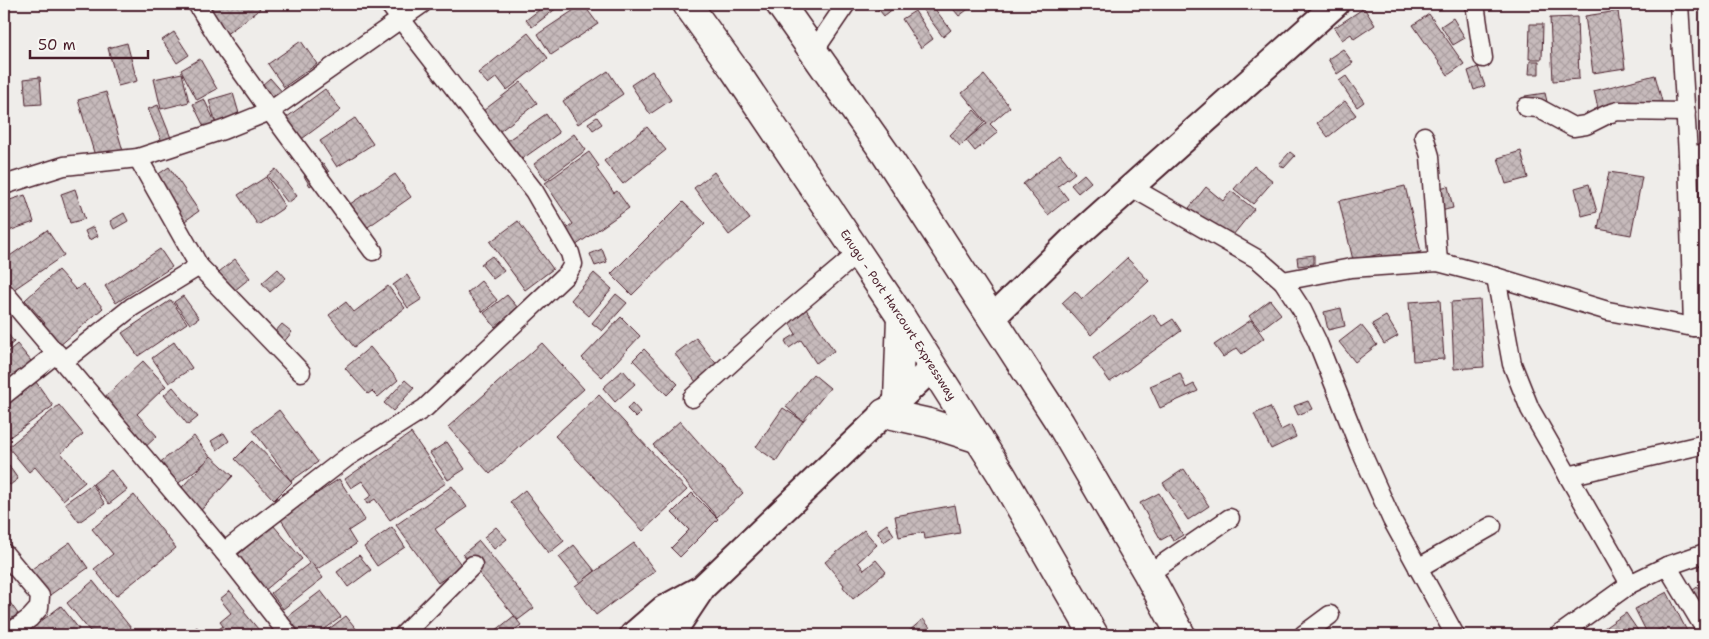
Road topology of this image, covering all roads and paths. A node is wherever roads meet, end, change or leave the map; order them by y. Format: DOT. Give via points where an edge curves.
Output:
graph roads {
  1 [pos="197,4"];
  2 [pos="389,4"];
  3 [pos="422,4"];
  4 [pos="687,4"];
  5 [pos="780,4"];
  6 [pos="846,4"];
  7 [pos="1336,4"];
  8 [pos="1475,4"];
  9 [pos="1679,4"];
  10 [pos="401,19"];
  11 [pos="814,51"];
  12 [pos="1483,58"];
  13 [pos="1526,107"];
  14 [pos="270,111"];
  15 [pos="1686,112"];
  16 [pos="1424,136"];
  17 [pos="1697,155"];
  18 [pos="138,158"];
  19 [pos="4,184"];
  20 [pos="1132,187"];
  21 [pos="374,251"];
  22 [pos="858,253"];
  23 [pos="1438,262"];
  24 [pos="199,266"];
  25 [pos="1496,277"];
  26 [pos="1283,280"];
  27 [pos="4,292"];
  28 [pos="901,317"];
  29 [pos="992,318"];
  30 [pos="1699,327"];
  31 [pos="60,357"];
  32 [pos="933,367"];
  33 [pos="301,372"];
  34 [pos="4,395"];
  35 [pos="692,398"];
  36 [pos="891,406"];
  37 [pos="979,439"];
  38 [pos="1705,444"];
  39 [pos="1568,476"];
  40 [pos="1230,518"];
  41 [pos="1492,526"];
  42 [pos="224,552"];
  43 [pos="4,553"];
  44 [pos="1705,553"];
  45 [pos="473,565"];
  46 [pos="1667,566"];
  47 [pos="1418,568"];
  48 [pos="1148,574"];
  49 [pos="1630,584"];
  50 [pos="703,587"];
  51 [pos="1330,615"];
  52 [pos="1705,629"];
  53 [pos="7,635"];
  54 [pos="289,635"];
  55 [pos="403,635"];
  56 [pos="633,635"];
  57 [pos="668,635"];
  58 [pos="1094,635"];
  59 [pos="1181,635"];
  60 [pos="1303,635"];
  61 [pos="1455,635"];
  62 [pos="1560,635"];
  1 -- 14 [label="street"];
  2 -- 10 [label="street"];
  3 -- 10 [label="street"];
  4 -- 22 [label="highway, Enugu - Port Harcourt Expressway"];
  5 -- 11 [label="highway"];
  6 -- 11 [label="street"];
  7 -- 20 [label="main road"];
  8 -- 12 [label="street"];
  9 -- 15 [label="street"];
  10 -- 14 [label="street"];
  10 -- 42 [label="street" via="534,191 570,253 573,264 568,273 425,408 346,458"];
  11 -- 29 [label="highway"];
  13 -- 15 [label="street" via="1538,108 1573,127 1618,111"];
  14 -- 18 [label="street"];
  14 -- 21 [label="street"];
  15 -- 17 [label="street"];
  16 -- 23 [label="street" via="1430,156"];
  17 -- 30 [label="street"];
  18 -- 19 [label="street" via="64,166"];
  18 -- 24 [label="street"];
  20 -- 26 [label="street" via="1259,260"];
  20 -- 29 [label="main road"];
  22 -- 28 [label="highway, Enugu - Port Harcourt Expressway"];
  22 -- 35 [label="street"];
  23 -- 25 [label="street"];
  23 -- 26 [label="street" via="1351,268"];
  24 -- 31 [label="street"];
  24 -- 33 [label="street"];
  25 -- 30 [label="street" via="1608,311"];
  25 -- 39 [label="street" via="1512,364 1530,409"];
  26 -- 47 [label="street" via="1317,341 1360,449"];
  27 -- 31 [label="street"];
  28 -- 32 [label="highway, Enugu - Port Harcourt Expressway"];
  28 -- 36 [label="highway"];
  29 -- 48 [label="highway" via="1060,422"];
  31 -- 34 [label="street"];
  31 -- 42 [label="street"];
  32 -- 36 [label="main road"];
  32 -- 37 [label="highway, Enugu - Port Harcourt Expressway"];
  36 -- 37 [label="highway" via="929,423"];
  36 -- 50 [label="main road"];
  37 -- 58 [label="highway, Enugu - Port Harcourt Expressway"];
  38 -- 39 [label="street"];
  39 -- 49 [label="street"];
  40 -- 48 [label="street"];
  41 -- 47 [label="street"];
  42 -- 54 [label="street"];
  43 -- 53 [label="street" via="40,596 39,608"];
  44 -- 46 [label="street"];
  45 -- 55 [label="street"];
  46 -- 49 [label="street"];
  46 -- 52 [label="street"];
  47 -- 61 [label="street"];
  48 -- 59 [label="highway"];
  49 -- 62 [label="street"];
  50 -- 56 [label="main road" via="663,609"];
  50 -- 57 [label="main road"];
  51 -- 60 [label="street"];
}
